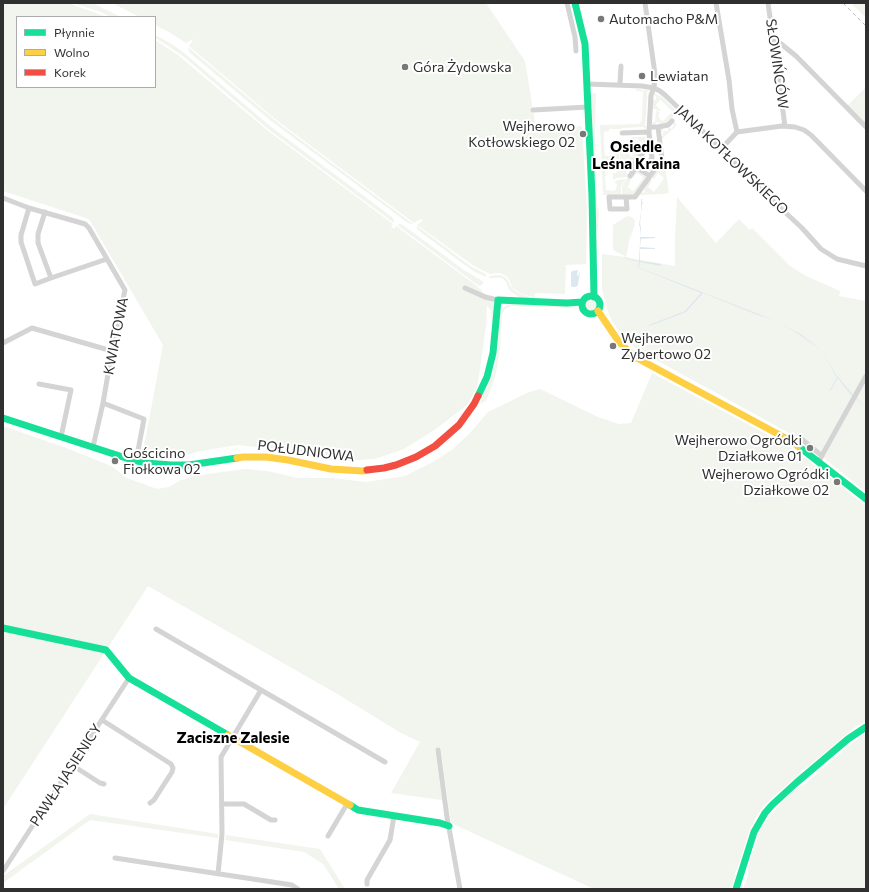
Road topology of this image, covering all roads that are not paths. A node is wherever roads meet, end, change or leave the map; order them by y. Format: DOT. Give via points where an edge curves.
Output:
graph roads {
  1 [pos="567,3"];
  2 [pos="576,3"];
  3 [pos="646,3"];
  4 [pos="716,3"];
  5 [pos="768,3"];
  6 [pos="773,39"];
  7 [pos="576,51"];
  8 [pos="621,66"];
  9 [pos="587,84"];
  10 [pos="620,84"];
  11 [pos="654,88"];
  12 [pos="588,107"];
  13 [pos="533,110"];
  14 [pos="672,121"];
  15 [pos="785,126"];
  16 [pos="658,127"];
  17 [pos="866,127"];
  18 [pos="649,130"];
  19 [pos="737,132"];
  20 [pos="622,133"];
  21 [pos="650,143"];
  22 [pos="720,149"];
  23 [pos="636,167"];
  24 [pos="642,171"];
  25 [pos="630,176"];
  26 [pos="650,176"];
  27 [pos="866,191"];
  28 [pos="626,197"];
  29 [pos="3,198"];
  30 [pos="29,208"];
  31 [pos="45,212"];
  32 [pos="107,259"];
  33 [pos="866,266"];
  34 [pos="51,278"];
  35 [pos="465,288"];
  36 [pos="592,296"];
  37 [pos="498,300"];
  38 [pos="582,305"];
  39 [pos="596,312"];
  40 [pos="3,344"];
  41 [pos="112,351"];
  42 [pos="866,376"];
  43 [pos="39,384"];
  44 [pos="103,403"];
  45 [pos="3,418"];
  46 [pos="61,437"];
  47 [pos="799,437"];
  48 [pos="93,448"];
  49 [pos="821,458"];
  50 [pos="136,461"];
  51 [pos="866,499"];
  52 [pos="3,628"];
  53 [pos="156,629"];
  54 [pos="129,678"];
  55 [pos="261,690"];
  56 [pos="102,720"];
  57 [pos="866,726"];
  58 [pos="233,738"];
  59 [pos="438,750"];
  60 [pos="385,762"];
  61 [pos="72,765"];
  62 [pos="104,784"];
  63 [pos="150,802"];
  64 [pos="222,804"];
  65 [pos="347,804"];
  66 [pos="394,816"];
  67 [pos="275,820"];
  68 [pos="449,826"];
  69 [pos="328,836"];
  70 [pos="115,858"];
  71 [pos="3,871"];
  72 [pos="218,874"];
  73 [pos="367,884"];
  74 [pos="298,889"];
  75 [pos="460,889"];
  76 [pos="736,889"];
  1 -- 7 [label="street"];
  2 -- 9 [label="street" via="585,44"];
  3 -- 11 [label="street" via="655,74"];
  4 -- 19 [label="street"];
  5 -- 6 [label="street, SŁOWIŃCÓW"];
  6 -- 15 [label="street, SŁOWIŃCÓW"];
  6 -- 17 [label="street" via="796,56"];
  8 -- 10 [label="street"];
  9 -- 10 [label="street, JANA KOTŁOWSKIEGO"];
  9 -- 12 [label="street"];
  10 -- 11 [label="street, JANA KOTŁOWSKIEGO"];
  11 -- 18 [label="street"];
  11 -- 22 [label="street, JANA KOTŁOWSKIEGO" via="666,96"];
  12 -- 13 [label="street"];
  12 -- 36 [label="street" via="594,266"];
  14 -- 16 [label="street" via="668,125"];
  15 -- 19 [label="street"];
  15 -- 27 [label="street" via="811,135"];
  16 -- 18 [label="street"];
  16 -- 26 [label="street" via="662,159"];
  18 -- 20 [label="street"];
  18 -- 21 [label="street"];
  19 -- 22 [label="street"];
  21 -- 23 [label="street" via="634,165"];
  21 -- 24 [label="street" via="652,158"];
  22 -- 33 [label="street, JANA KOTŁOWSKIEGO" via="821,249 837,258"];
  23 -- 24 [label="street"];
  23 -- 25 [label="street"];
  24 -- 26 [label="street"];
  26 -- 28 [label="street" via="635,197"];
  29 -- 30 [label="street, KWIATOWA"];
  30 -- 31 [label="street, KWIATOWA"];
  30 -- 34 [label="street" via="21,242 35,284"];
  31 -- 32 [label="street, KWIATOWA" via="85,224"];
  31 -- 34 [label="street" via="38,243"];
  32 -- 34 [label="street"];
  32 -- 41 [label="street, KWIATOWA" via="124,290"];
  35 -- 37 [label="street" via="485,298"];
  36 -- 38 [label="street" via="585,298"];
  36 -- 39 [label="street" via="600,303"];
  37 -- 38 [label="street"];
  37 -- 50 [label="street, POŁUDNIOWA" via="493,353 487,377 474,404 459,425 446,437 416,457 396,465 363,471 331,469 266,457 243,457 180,465"];
  38 -- 39 [label="street" via="586,313"];
  39 -- 49 [label="street" via="619,342 643,362"];
  40 -- 41 [label="street" via="32,328"];
  41 -- 44 [label="street, KWIATOWA"];
  42 -- 49 [label="street"];
  43 -- 46 [label="street" via="71,390"];
  44 -- 48 [label="street, KWIATOWA"];
  44 -- 50 [label="street" via="144,419"];
  45 -- 46 [label="street, POŁUDNIOWA"];
  46 -- 48 [label="street, POŁUDNIOWA"];
  47 -- 49 [label="street"];
  48 -- 50 [label="street, POŁUDNIOWA"];
  49 -- 51 [label="street"];
  52 -- 54 [label="street" via="106,650"];
  53 -- 55 [label="street"];
  54 -- 56 [label="street, PAWŁA JASIENICY"];
  54 -- 58 [label="street"];
  55 -- 58 [label="street"];
  55 -- 60 [label="street"];
  56 -- 61 [label="street, PAWŁA JASIENICY"];
  56 -- 63 [label="street" via="171,764 172,772 154,800"];
  57 -- 76 [label="street" via="801,779 765,813 754,832"];
  58 -- 64 [label="street" via="221,757"];
  58 -- 65 [label="street"];
  59 -- 68 [label="street"];
  61 -- 62 [label="street"];
  61 -- 71 [label="street, PAWŁA JASIENICY"];
  64 -- 67 [label="street" via="244,804 270,820"];
  64 -- 72 [label="street"];
  65 -- 66 [label="street" via="358,810"];
  65 -- 69 [label="street"];
  66 -- 68 [label="street"];
  66 -- 73 [label="street" via="390,840"];
  68 -- 75 [label="street"];
  70 -- 72 [label="street"];
  72 -- 74 [label="street" via="292,885"];
}
